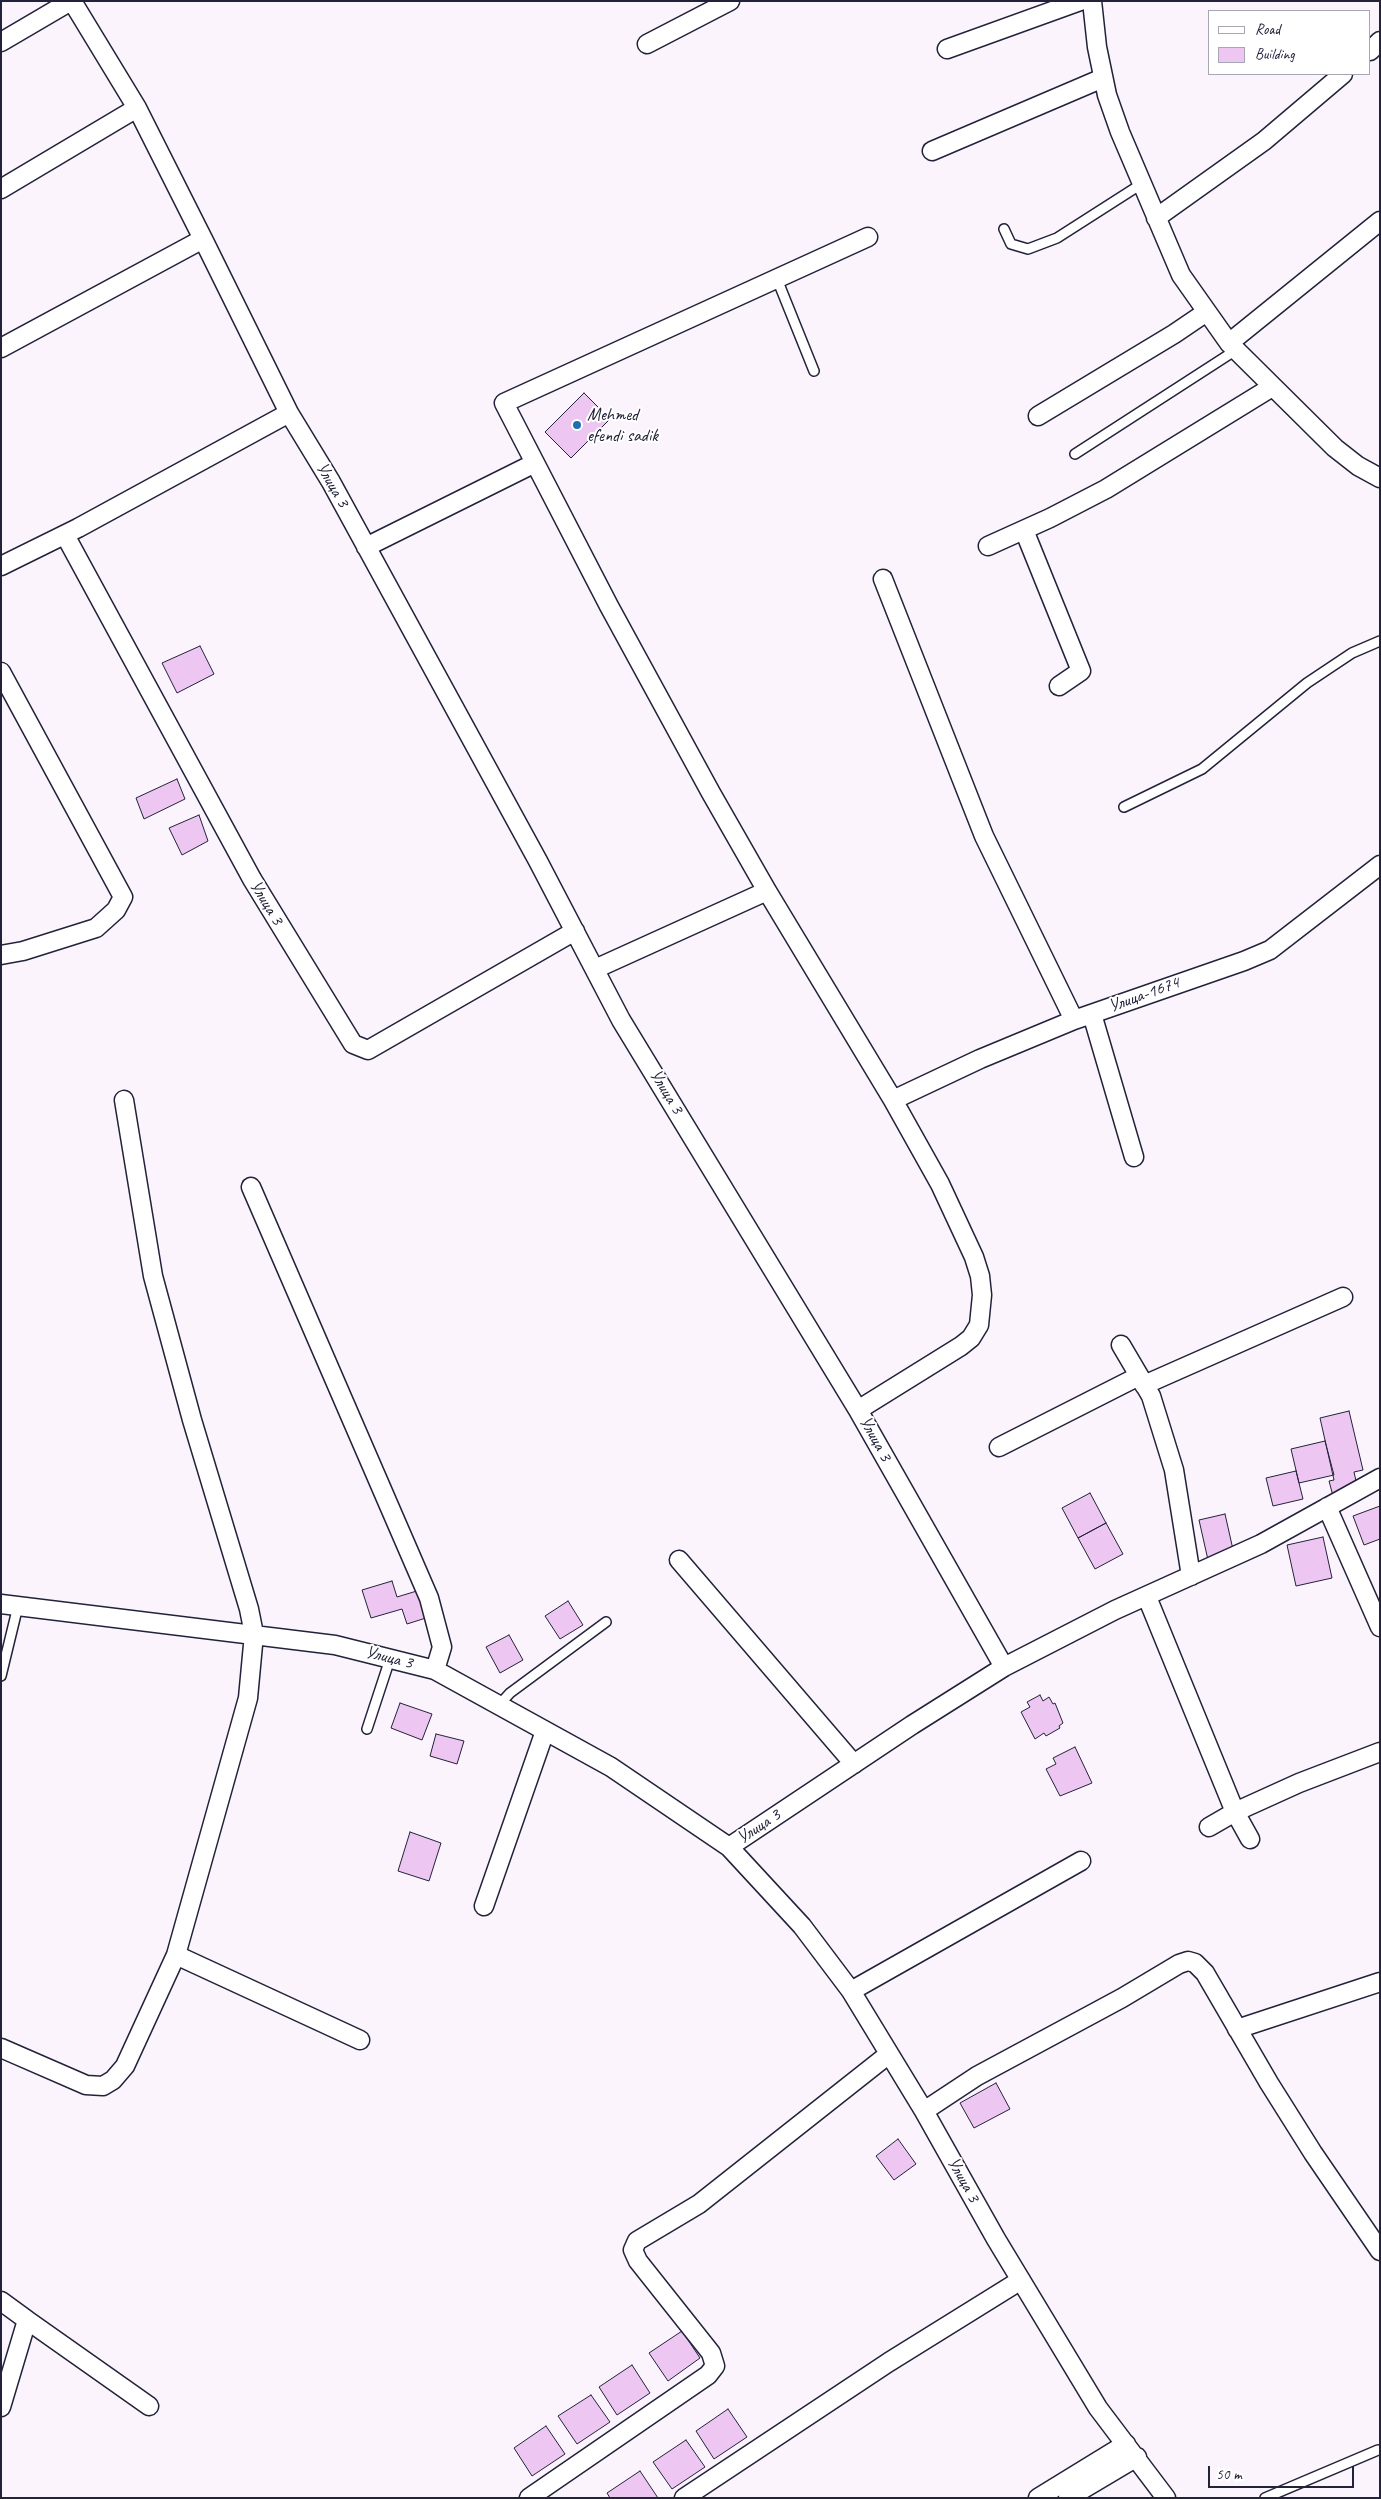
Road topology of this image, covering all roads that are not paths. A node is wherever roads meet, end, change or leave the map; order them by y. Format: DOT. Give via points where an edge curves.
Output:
graph roads {
  1 [pos="71,1"];
  2 [pos="730,1"];
  3 [pos="1080,1"];
  4 [pos="1092,1"];
  5 [pos="1380,41"];
  6 [pos="1,42"];
  7 [pos="647,44"];
  8 [pos="947,49"];
  9 [pos="1371,50"];
  10 [pos="1342,75"];
  11 [pos="1103,78"];
  12 [pos="137,108"];
  13 [pos="932,151"];
  14 [pos="1143,183"];
  15 [pos="1,189"];
  16 [pos="1156,218"];
  17 [pos="1380,221"];
  18 [pos="1004,229"];
  19 [pos="868,237"];
  20 [pos="203,239"];
  21 [pos="777,279"];
  22 [pos="1205,312"];
  23 [pos="1232,347"];
  24 [pos="1,348"];
  25 [pos="814,371"];
  26 [pos="1272,387"];
  27 [pos="289,413"];
  28 [pos="1038,416"];
  29 [pos="1075,454"];
  30 [pos="535,464"];
  31 [pos="1380,478"];
  32 [pos="1024,530"];
  33 [pos="65,535"];
  34 [pos="988,546"];
  35 [pos="366,547"];
  36 [pos="1,566"];
  37 [pos="883,579"];
  38 [pos="1380,641"];
  39 [pos="1,672"];
  40 [pos="1059,686"];
  41 [pos="1124,807"];
  42 [pos="1380,865"];
  43 [pos="767,892"];
  44 [pos="575,930"];
  45 [pos="1,955"];
  46 [pos="595,969"];
  47 [pos="1092,1014"];
  48 [pos="1074,1020"];
  49 [pos="124,1100"];
  50 [pos="893,1100"];
  51 [pos="1134,1157"];
  52 [pos="251,1187"];
  53 [pos="1343,1297"];
  54 [pos="1121,1344"];
  55 [pos="1142,1381"];
  56 [pos="858,1410"];
  57 [pos="999,1447"];
  58 [pos="1380,1478"];
  59 [pos="1327,1507"];
  60 [pos="679,1560"];
  61 [pos="1191,1576"];
  62 [pos="1147,1597"];
  63 [pos="10,1605"];
  64 [pos="606,1622"];
  65 [pos="1380,1627"];
  66 [pos="254,1634"];
  67 [pos="390,1658"];
  68 [pos="1004,1667"];
  69 [pos="436,1670"];
  70 [pos="1,1676"];
  71 [pos="499,1705"];
  72 [pos="367,1729"];
  73 [pos="545,1731"];
  74 [pos="1380,1752"];
  75 [pos="854,1764"];
  76 [pos="1235,1812"];
  77 [pos="1209,1827"];
  78 [pos="1250,1838"];
  79 [pos="729,1847"];
  80 [pos="1081,1861"];
  81 [pos="484,1906"];
  82 [pos="176,1954"];
  83 [pos="1380,1982"];
  84 [pos="852,1991"];
  85 [pos="1237,2029"];
  86 [pos="360,2040"];
  87 [pos="1,2048"];
  88 [pos="889,2054"];
  89 [pos="924,2111"];
  90 [pos="1380,2251"];
  91 [pos="1021,2280"];
  92 [pos="1,2301"];
  93 [pos="27,2320"];
  94 [pos="149,2406"];
  95 [pos="1,2407"];
  96 [pos="1378,2450"];
  97 [pos="1132,2451"];
  98 [pos="529,2498"];
  99 [pos="684,2498"];
  100 [pos="1038,2498"];
  101 [pos="1068,2498"];
  102 [pos="1166,2498"];
  103 [pos="1265,2498"];
  1 -- 6 [label="street"];
  1 -- 12 [label="street, Улица 3"];
  2 -- 7 [label="street"];
  3 -- 8 [label="street"];
  4 -- 11 [label="street"];
  5 -- 9 [label="street"];
  10 -- 16 [label="street" via="1264,141"];
  11 -- 13 [label="street"];
  11 -- 14 [label="street" via="1120,132"];
  12 -- 15 [label="street"];
  12 -- 20 [label="street, Улица 3"];
  14 -- 16 [label="street"];
  14 -- 18 [label="lane" via="1057,238 1028,249 1011,244"];
  16 -- 22 [label="street" via="1181,274"];
  17 -- 23 [label="street"];
  19 -- 21 [label="street"];
  20 -- 24 [label="street"];
  20 -- 27 [label="street, Улица 3"];
  21 -- 25 [label="lane"];
  21 -- 30 [label="street" via="504,404"];
  22 -- 23 [label="street"];
  22 -- 28 [label="street"];
  23 -- 26 [label="street"];
  23 -- 29 [label="lane"];
  26 -- 31 [label="street" via="1335,448"];
  26 -- 32 [label="street" via="1106,489"];
  27 -- 33 [label="street"];
  27 -- 35 [label="street, Улица 3"];
  30 -- 35 [label="street"];
  30 -- 43 [label="street" via="609,606"];
  32 -- 34 [label="street"];
  32 -- 40 [label="street" via="1081,671"];
  33 -- 36 [label="street"];
  33 -- 44 [label="street, Улица 3" via="252,880 353,1044 368,1050"];
  35 -- 44 [label="street, Улица 3"];
  37 -- 48 [label="street" via="970,803"];
  38 -- 41 [label="lane" via="1352,653 1307,683 1202,769"];
  39 -- 45 [label="street" via="123,897 116,910 96,928"];
  42 -- 47 [label="street, Улица-1674" via="1270,950"];
  43 -- 46 [label="street"];
  43 -- 50 [label="street"];
  44 -- 46 [label="street, Улица 3"];
  46 -- 56 [label="street, Улица 3" via="621,1020"];
  47 -- 48 [label="street, Улица-1674"];
  47 -- 51 [label="street"];
  48 -- 50 [label="street, Улица-1674"];
  49 -- 66 [label="street" via="154,1276"];
  50 -- 56 [label="street" via="965,1236 980,1276 981,1311 979,1326 971,1338"];
  52 -- 69 [label="street" via="430,1598 442,1647"];
  53 -- 55 [label="street"];
  54 -- 55 [label="street"];
  55 -- 57 [label="street"];
  55 -- 61 [label="street" via="1151,1396 1174,1470"];
  56 -- 68 [label="street, Улица 3"];
  58 -- 59 [label="street"];
  59 -- 61 [label="street" via="1261,1544"];
  59 -- 65 [label="street"];
  60 -- 75 [label="street"];
  61 -- 62 [label="street"];
  62 -- 68 [label="street"];
  62 -- 76 [label="street"];
  63 -- 66 [label="street, Улица 3"];
  63 -- 70 [label="lane"];
  64 -- 71 [label="lane" via="510,1693"];
  66 -- 67 [label="street, Улица 3" via="335,1645"];
  66 -- 82 [label="street" via="248,1698"];
  67 -- 69 [label="street, Улица 3"];
  67 -- 72 [label="lane"];
  68 -- 75 [label="street, Улица 3"];
  69 -- 71 [label="street, Улица 3"];
  71 -- 73 [label="street, Улица 3"];
  73 -- 79 [label="street, Улица 3" via="611,1767"];
  73 -- 81 [label="street"];
  74 -- 76 [label="street"];
  75 -- 79 [label="street, Улица 3"];
  76 -- 77 [label="street"];
  76 -- 78 [label="street"];
  79 -- 84 [label="street, Улица 3" via="802,1926"];
  80 -- 84 [label="street"];
  82 -- 86 [label="street"];
  82 -- 87 [label="street" via="125,2066 103,2086 86,2085"];
  83 -- 85 [label="street"];
  84 -- 88 [label="street, Улица 3"];
  85 -- 89 [label="street" via="1200,1966 1188,1961 977,2076"];
  85 -- 90 [label="street" via="1313,2153"];
  88 -- 89 [label="street, Улица 3"];
  88 -- 98 [label="street" via="699,2204 638,2240 633,2250 638,2261 711,2353 714,2366 708,2375"];
  89 -- 91 [label="street, Улица 3"];
  91 -- 97 [label="street, Улица 3" via="1098,2408"];
  91 -- 99 [label="street" via="889,2362"];
  92 -- 93 [label="street"];
  93 -- 94 [label="street"];
  93 -- 95 [label="street"];
  96 -- 103 [label="lane"];
  97 -- 100 [label="street"];
  97 -- 101 [label="street"];
  97 -- 102 [label="street, Улица 3"];
}
